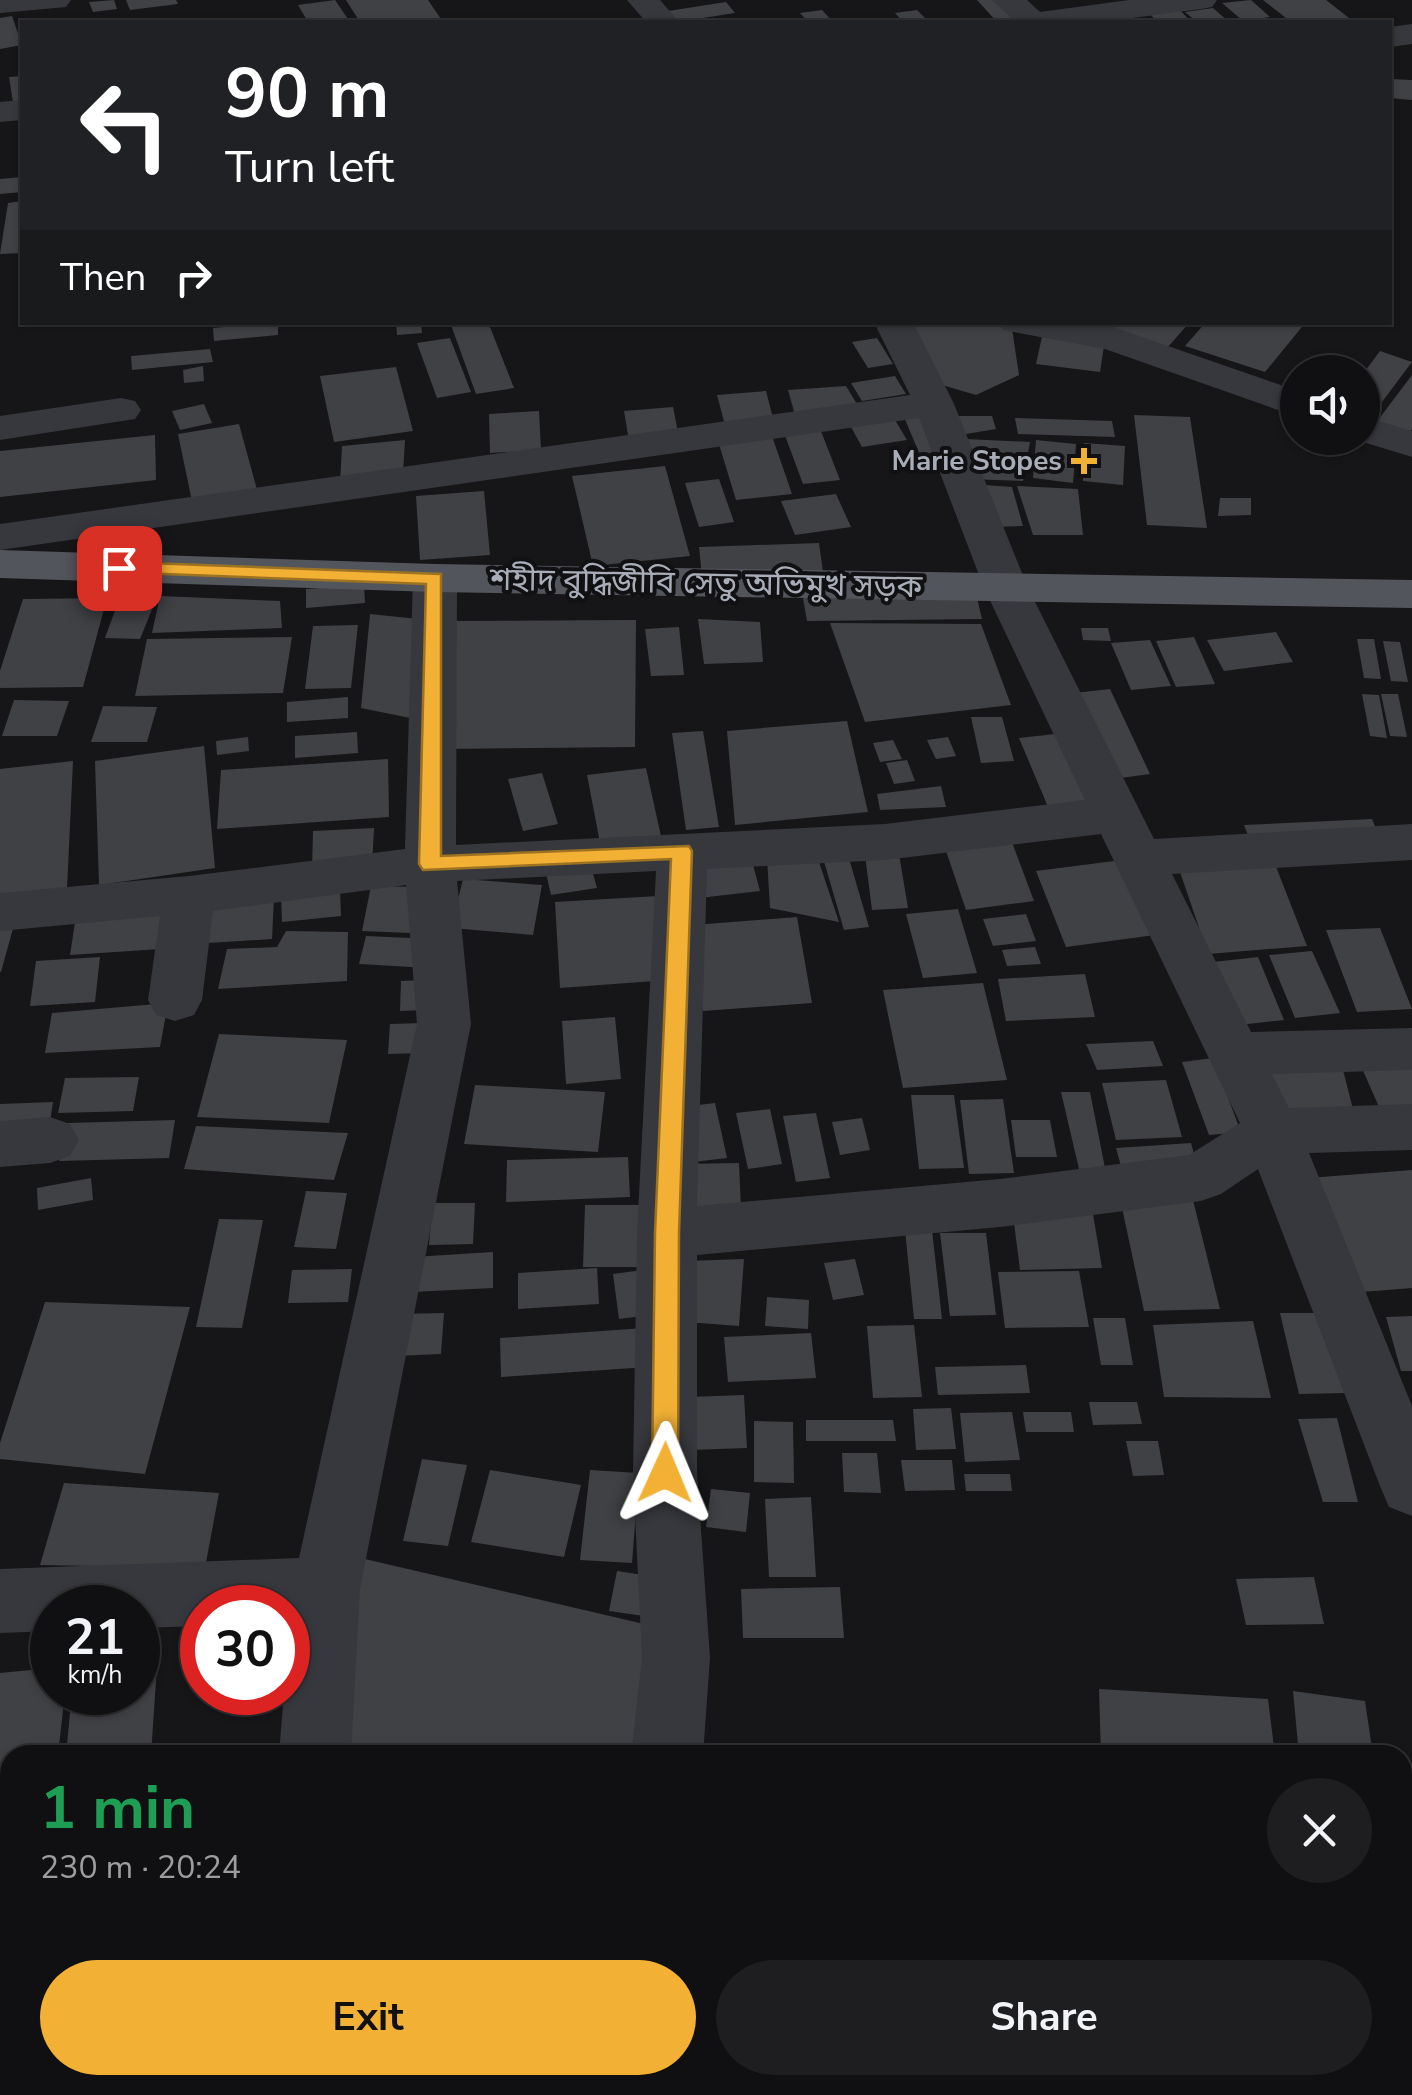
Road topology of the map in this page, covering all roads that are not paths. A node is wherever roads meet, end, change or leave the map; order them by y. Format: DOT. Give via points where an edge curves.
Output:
graph roads {
  1 [pos="55,0"];
  2 [pos="643,0"];
  3 [pos="1008,0"];
  4 [pos="1201,0"];
  5 [pos="0,4"];
  6 [pos="660,20"];
  7 [pos="1032,20"];
  8 [pos="1049,20"];
  9 [pos="894,325"];
  10 [pos="1034,325"];
  11 [pos="1280,399"];
  12 [pos="934,404"];
  13 [pos="121,410"];
  14 [pos="0,428"];
  15 [pos="1380,434"];
  16 [pos="1412,445"];
  17 [pos="0,537"];
  18 [pos="0,564"];
  19 [pos="435,578"];
  20 [pos="1006,588"];
  21 [pos="1412,594"];
  22 [pos="1129,836"];
  23 [pos="1412,842"];
  24 [pos="682,851"];
  25 [pos="430,864"];
  26 [pos="188,895"];
  27 [pos="0,912"];
  28 [pos="174,1000"];
  29 [pos="1412,1049"];
  30 [pos="1237,1054"];
  31 [pos="1412,1127"];
  32 [pos="1272,1132"];
  33 [pos="667,1233"];
  34 [pos="1412,1486"];
  35 [pos="326,1589"];
  36 [pos="0,1601"];
  37 [pos="316,1745"];
  38 [pos="669,1745"];
  1 -- 5 [label="street"];
  2 -- 6 [label="street"];
  3 -- 7 [label="street"];
  4 -- 8 [label="street"];
  9 -- 12 [label="street"];
  10 -- 11 [label="street" via="1113,339"];
  12 -- 17 [label="street"];
  12 -- 20 [label="street"];
  13 -- 14 [label="street"];
  15 -- 16 [label="street"];
  18 -- 19 [label="main road, শহীদ বুদ্ধিজীবি সেতু অভিমুখ সড়ক"];
  19 -- 20 [label="main road, শহীদ বুদ্ধিজীবি সেতু অভিমুখ সড়ক"];
  19 -- 25 [label="street"];
  20 -- 21 [label="main road, শহীদ বুদ্ধিজীবি সেতু অভিমুখ সড়ক"];
  20 -- 22 [label="street"];
  22 -- 23 [label="street"];
  22 -- 24 [label="street"];
  22 -- 30 [label="street"];
  24 -- 25 [label="street"];
  24 -- 33 [label="street"];
  25 -- 26 [label="street"];
  25 -- 35 [label="street" via="444,1024"];
  26 -- 27 [label="street"];
  26 -- 28 [label="street"];
  29 -- 30 [label="street"];
  30 -- 32 [label="street"];
  31 -- 32 [label="street"];
  32 -- 33 [label="street" via="1201,1176 1000,1204"];
  32 -- 34 [label="street"];
  33 -- 38 [label="street" via="665,1473 676,1658"];
  35 -- 36 [label="street"];
  35 -- 37 [label="street"];
}
